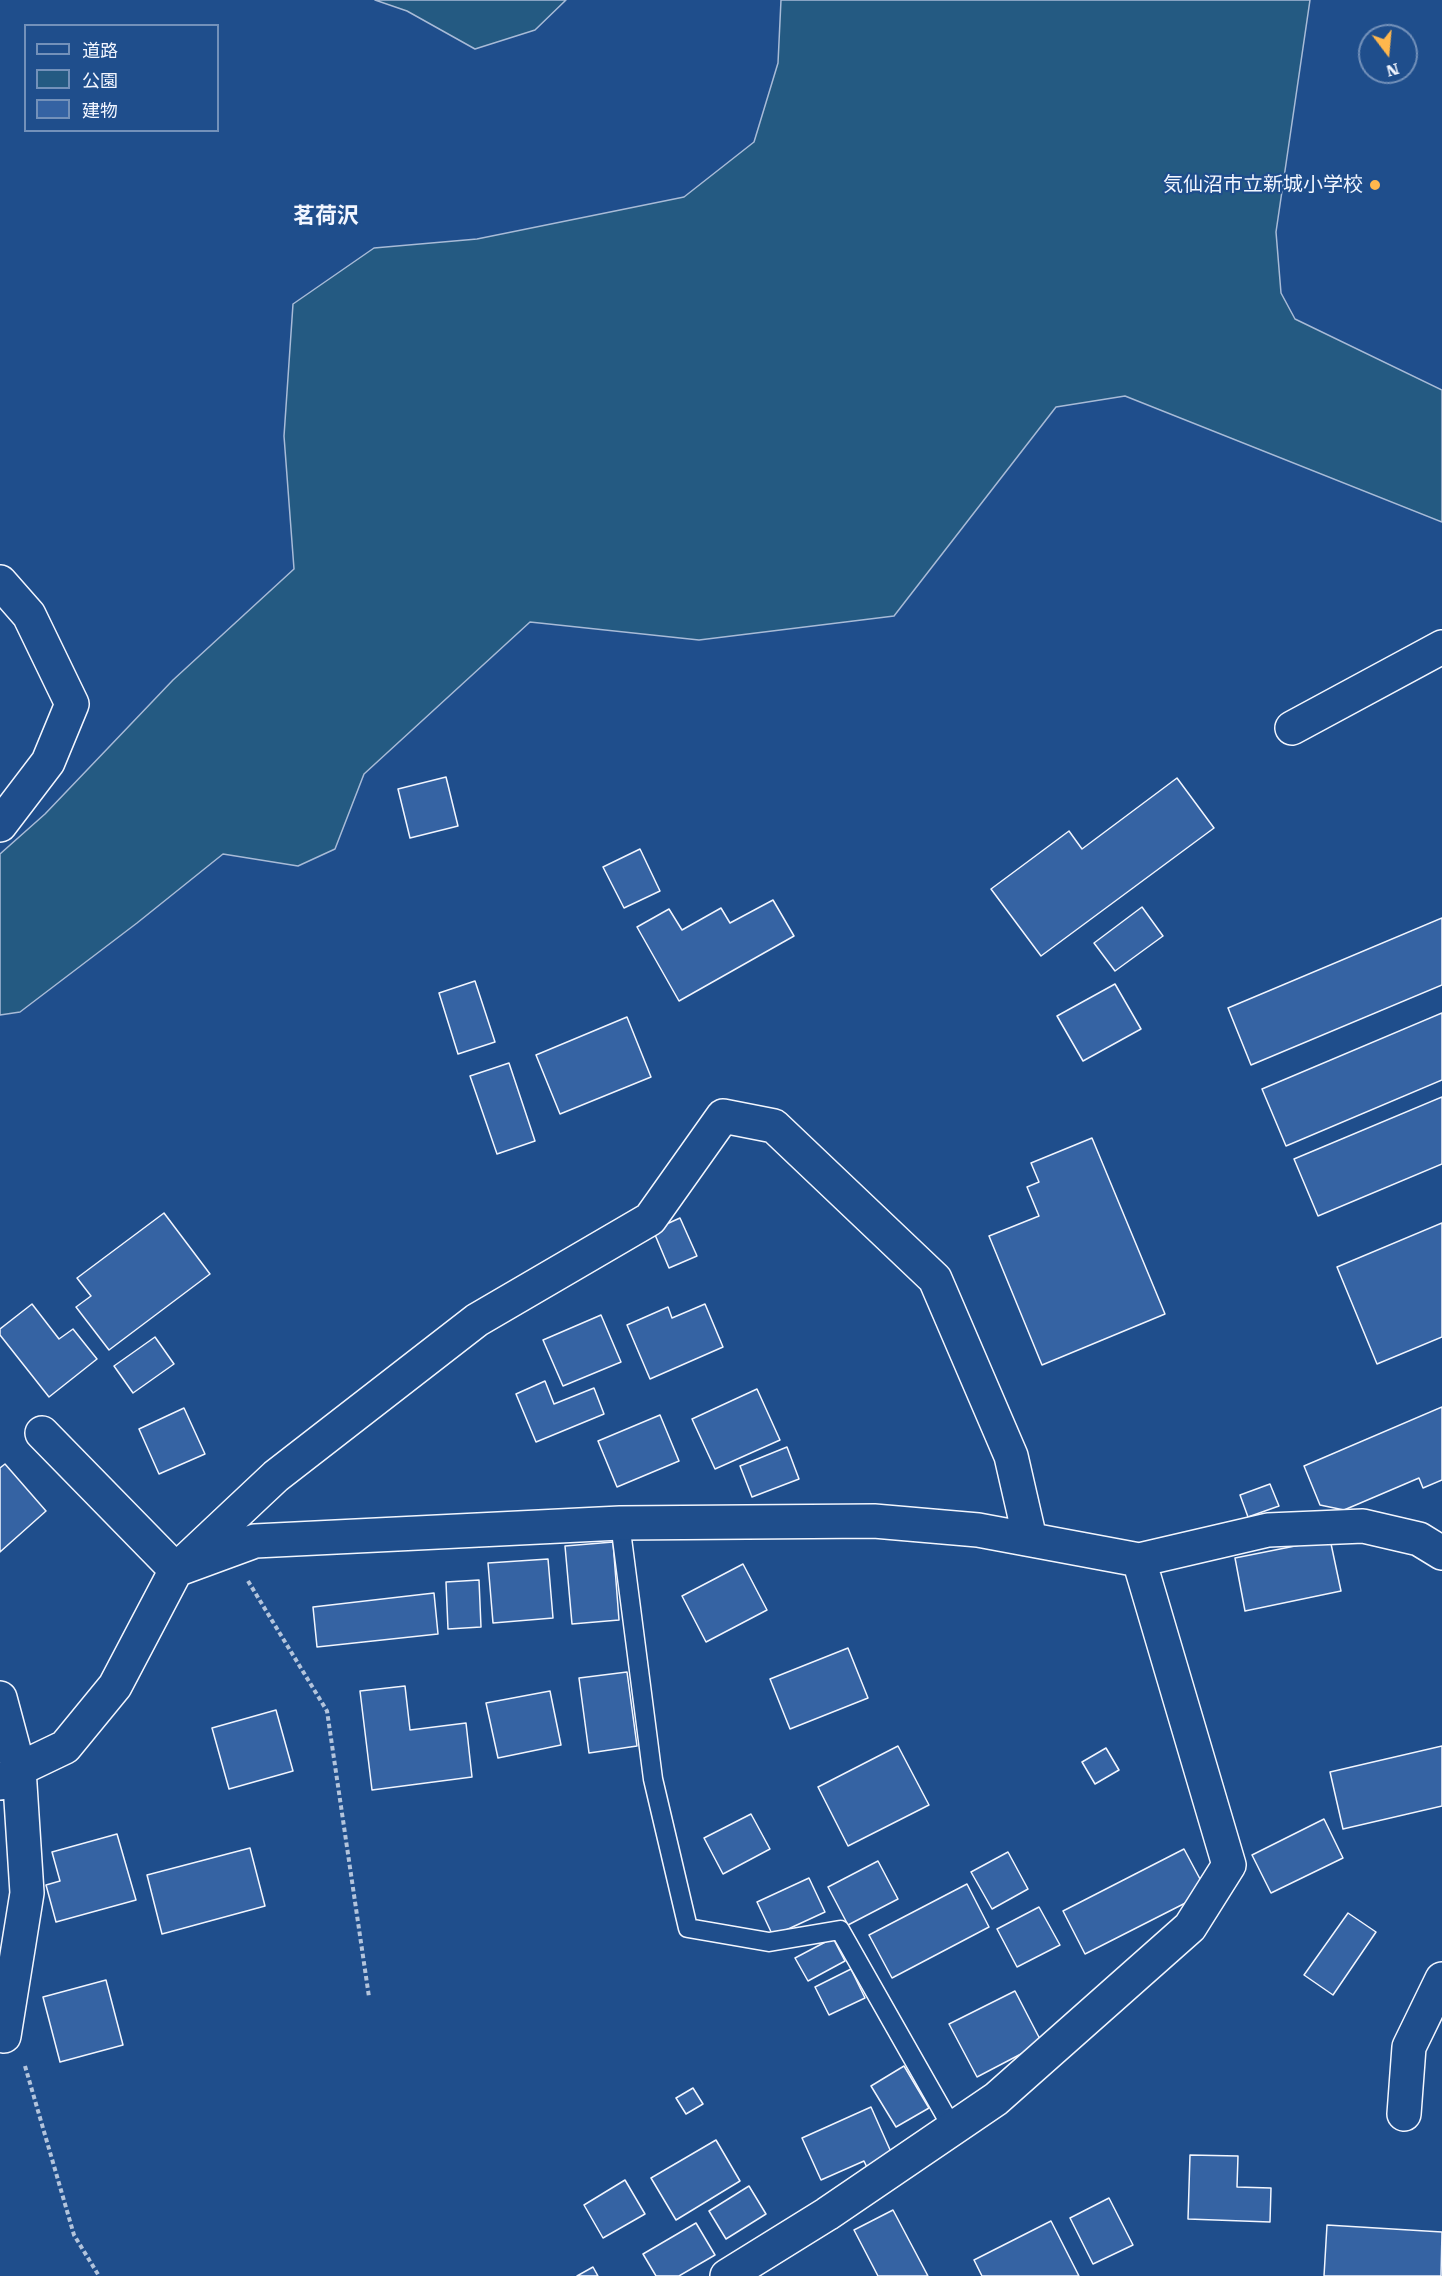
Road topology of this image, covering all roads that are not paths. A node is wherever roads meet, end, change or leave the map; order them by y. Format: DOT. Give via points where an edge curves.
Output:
graph roads {
  1 [pos="0,582"];
  2 [pos="1442,647"];
  3 [pos="1292,728"];
  4 [pos="0,825"];
  5 [pos="42,1433"];
  6 [pos="620,1523"];
  7 [pos="1030,1539"];
  8 [pos="1442,1553"];
  9 [pos="1139,1560"];
  10 [pos="176,1570"];
  11 [pos="0,1698"];
  12 [pos="10,1776"];
  13 [pos="1442,1979"];
  14 [pos="4,2030"];
  15 [pos="1404,2114"];
  16 [pos="953,2129"];
  17 [pos="727,2276"];
  1 -- 4 [label="street" via="29,615 72,704 48,762"];
  2 -- 3 [label="street"];
  5 -- 10 [label="street"];
  6 -- 7 [label="street" via="873,1521 978,1530"];
  6 -- 10 [label="street" via="255,1541"];
  6 -- 16 [label="lane" via="653,1779 688,1928 769,1942 840,1930"];
  7 -- 9 [label="street"];
  7 -- 10 [label="street" via="1011,1456 935,1279 774,1126 723,1116 650,1219 477,1320 276,1476"];
  8 -- 9 [label="street" via="1419,1539 1363,1526 1268,1530"];
  9 -- 16 [label="street" via="1229,1865 1190,1927 996,2099"];
  10 -- 12 [label="street" via="115,1686 65,1747"];
  11 -- 12 [label="street"];
  12 -- 14 [label="street" via="27,1893"];
  13 -- 15 [label="street" via="1409,2047"];
  16 -- 17 [label="street"];
}
